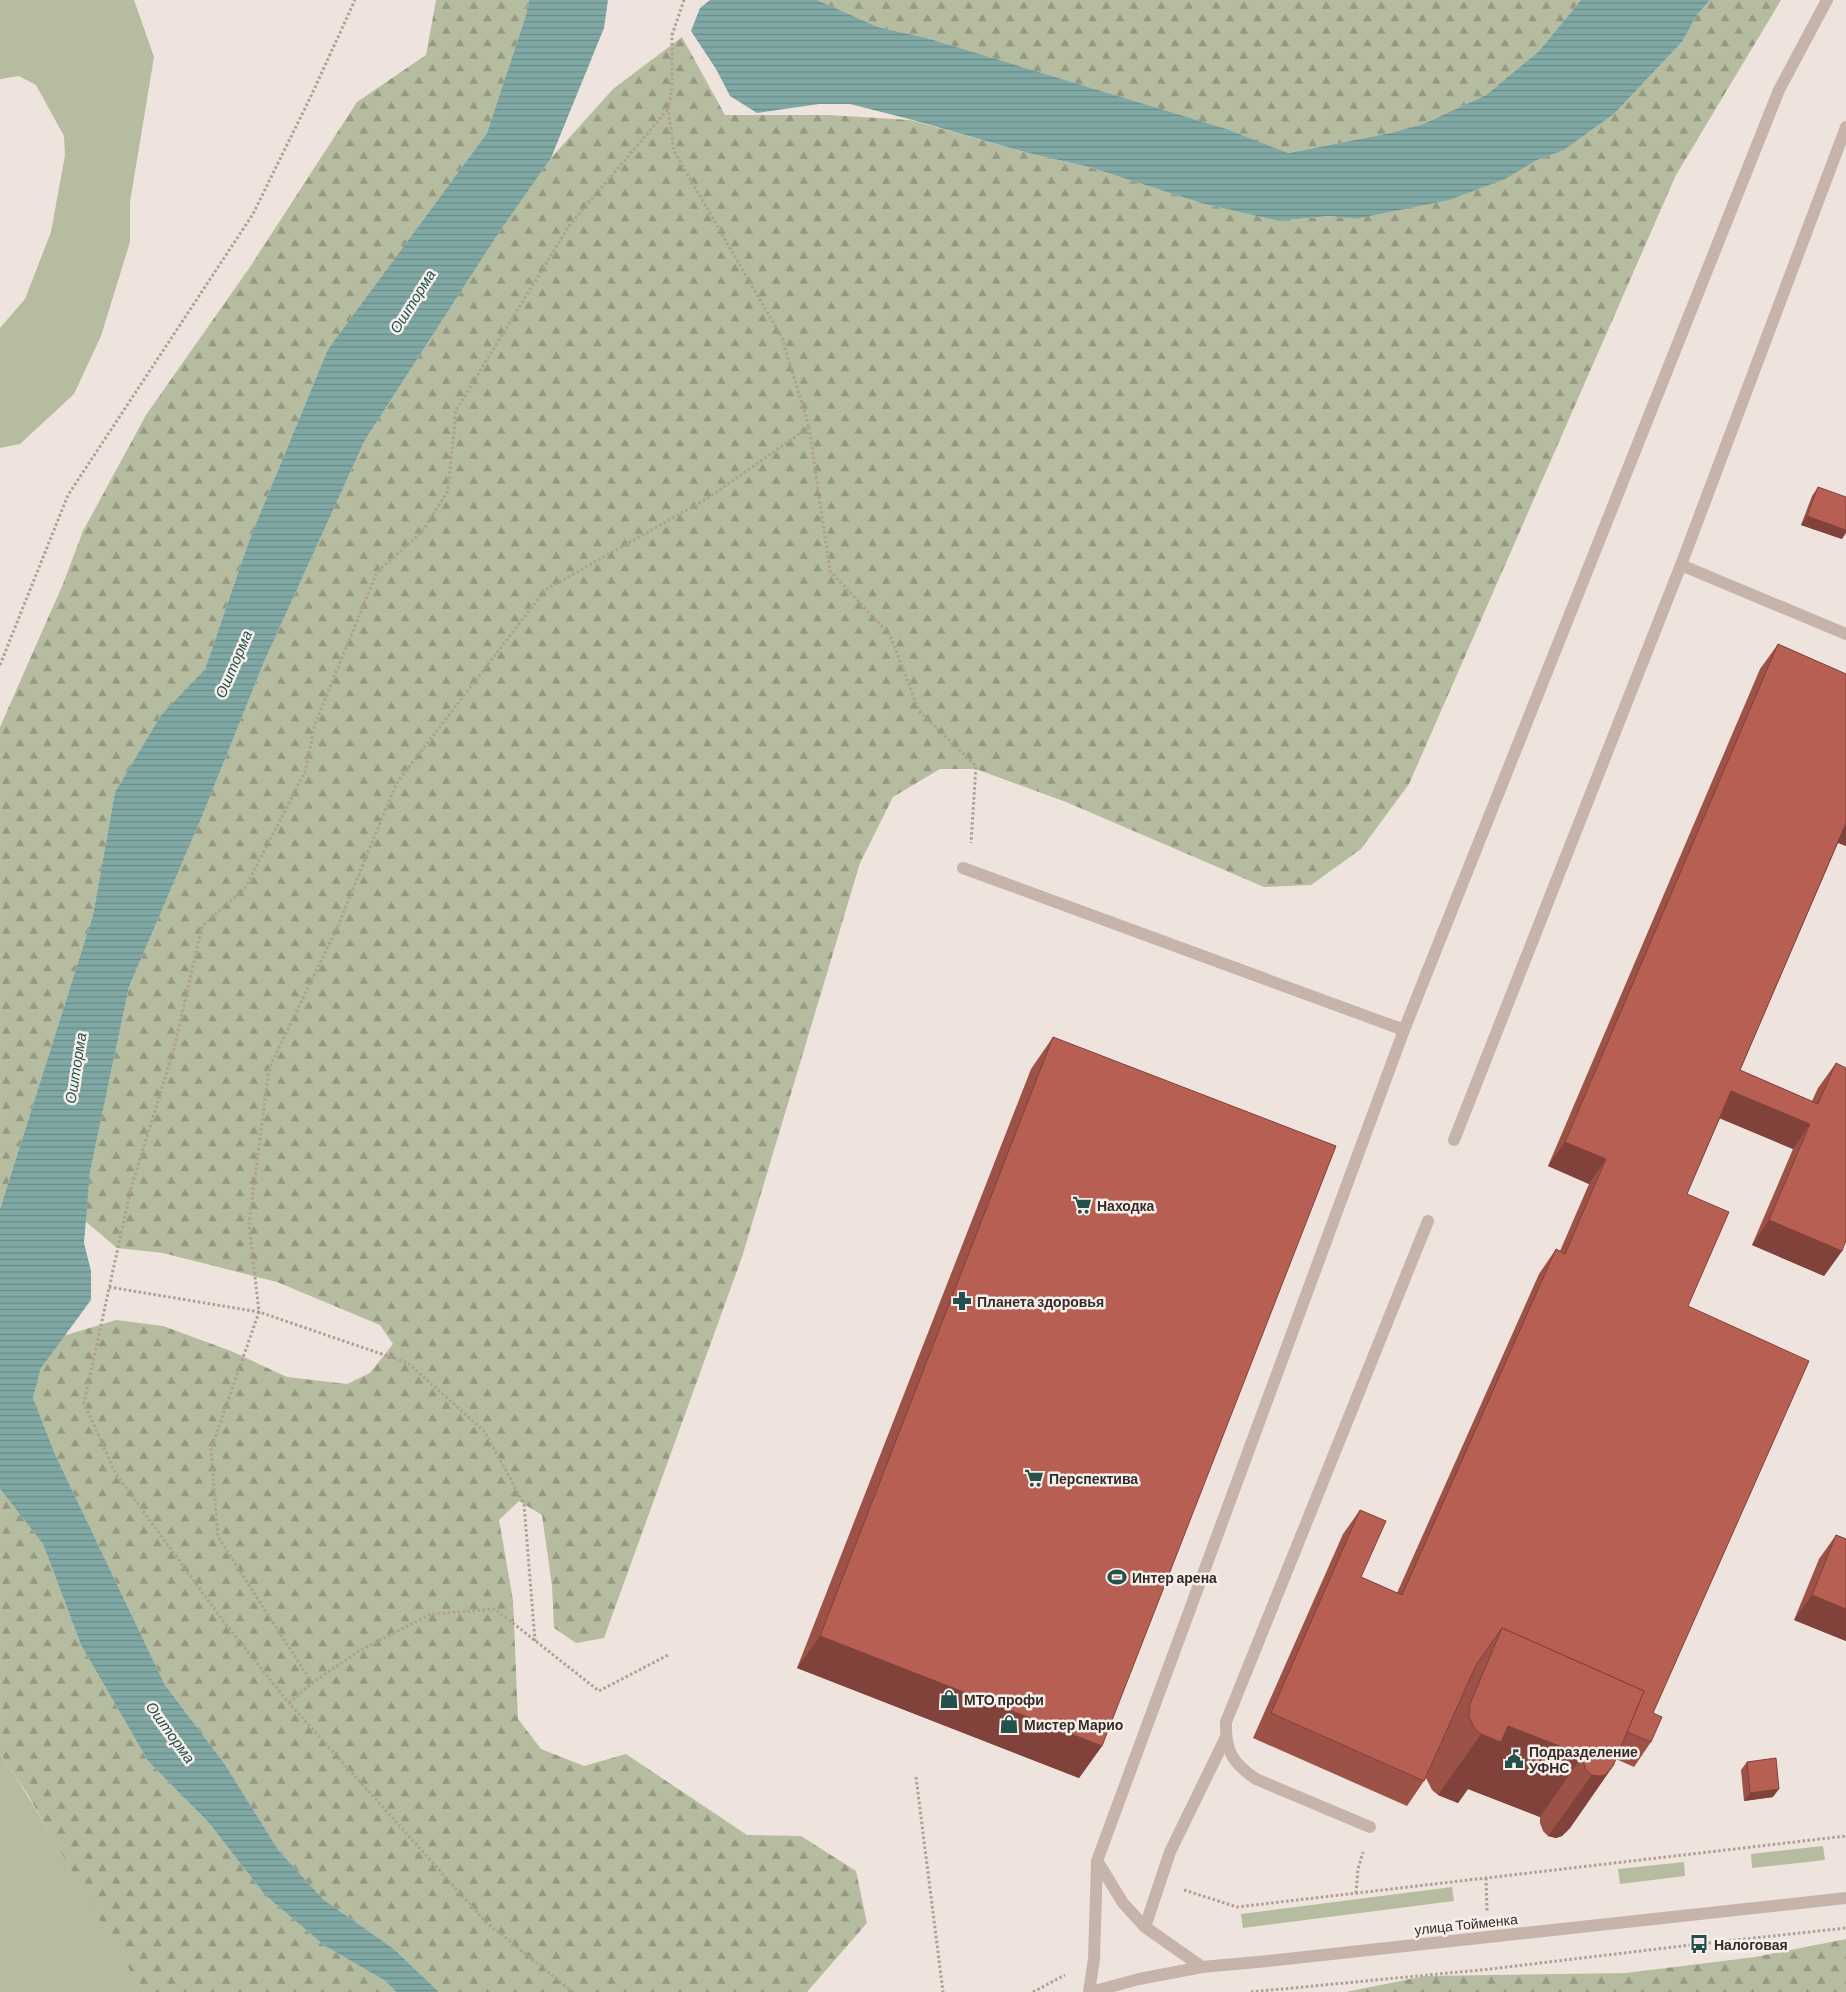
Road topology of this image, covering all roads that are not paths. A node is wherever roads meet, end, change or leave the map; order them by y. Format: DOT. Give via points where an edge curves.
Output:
graph roads {
  1 [pos="1827,0"];
  2 [pos="1846,127"];
  3 [pos="1681,565"];
  4 [pos="1846,634"];
  5 [pos="963,868"];
  6 [pos="1404,1030"];
  7 [pos="1454,1140"];
  8 [pos="1428,1221"];
  9 [pos="1225,1739"];
  10 [pos="1370,1827"];
  11 [pos="1097,1861"];
  12 [pos="1846,1898"];
  13 [pos="1145,1927"];
  14 [pos="1202,1967"];
  15 [pos="1090,1992"];
  1 -- 6 [label="street" via="1778,90"];
  2 -- 3 [label="street"];
  3 -- 4 [label="street"];
  3 -- 7 [label="street"];
  5 -- 6 [label="street"];
  6 -- 11 [label="street"];
  8 -- 9 [label="street" via="1226,1722"];
  9 -- 10 [label="street" via="1230,1754 1241,1769 1256,1779"];
  9 -- 13 [label="street" via="1170,1852"];
  11 -- 13 [label="street" via="1123,1903"];
  11 -- 15 [label="street"];
  12 -- 14 [label="street, улица Тойменка"];
  13 -- 14 [label="street"];
  14 -- 15 [label="street, улица Тойменка" via="1139,1978"];
}
